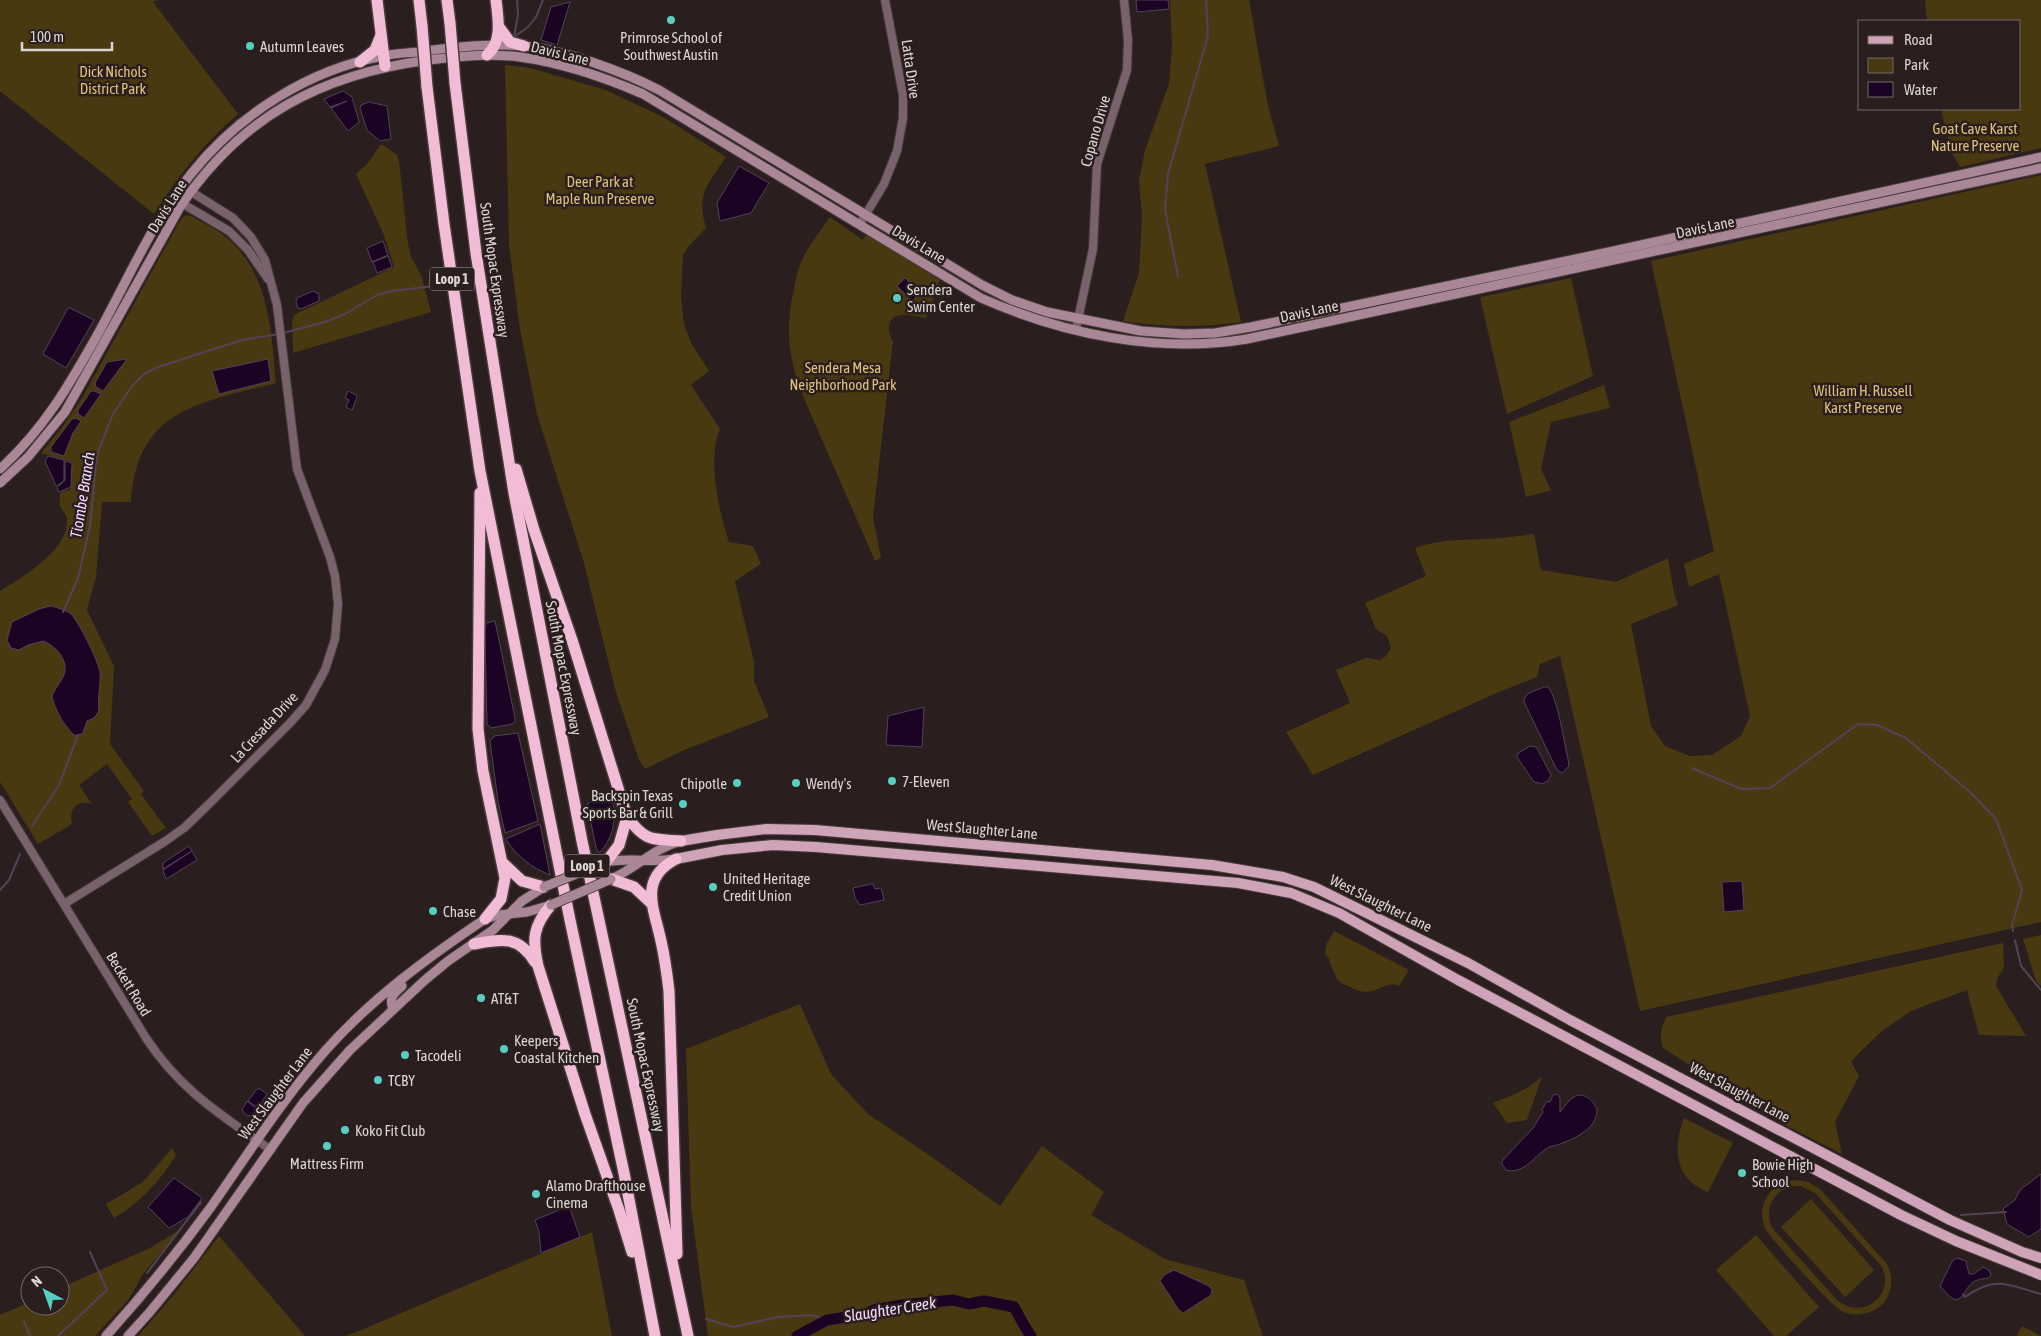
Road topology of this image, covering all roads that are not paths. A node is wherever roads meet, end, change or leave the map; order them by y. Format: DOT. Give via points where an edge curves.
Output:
graph roads {
  1 [pos="377,0"];
  2 [pos="419,0"];
  3 [pos="447,0"];
  4 [pos="496,0"];
  5 [pos="885,0"];
  6 [pos="1124,0"];
  7 [pos="499,27"];
  8 [pos="381,33"];
  9 [pos="495,46"];
  10 [pos="524,46"];
  11 [pos="487,55"];
  12 [pos="385,61"];
  13 [pos="360,62"];
  14 [pos="641,80"];
  15 [pos="300,85"];
  16 [pos="636,91"];
  17 [pos="263,119"];
  18 [pos="2041,157"];
  19 [pos="2041,168"];
  20 [pos="182,186"];
  21 [pos="191,191"];
  22 [pos="173,198"];
  23 [pos="182,204"];
  24 [pos="865,215"];
  25 [pos="860,224"];
  26 [pos="272,284"];
  27 [pos="1078,320"];
  28 [pos="1076,329"];
  29 [pos="506,436"];
  30 [pos="0,469"];
  31 [pos="480,471"];
  32 [pos="0,483"];
  33 [pos="0,800"];
  34 [pos="627,817"];
  35 [pos="777,828"];
  36 [pos="845,833"];
  37 [pos="681,841"];
  38 [pos="775,845"];
  39 [pos="702,854"];
  40 [pos="1109,854"];
  41 [pos="676,859"];
  42 [pos="643,860"];
  43 [pos="606,862"];
  44 [pos="503,863"];
  45 [pos="1107,871"];
  46 [pos="611,879"];
  47 [pos="544,887"];
  48 [pos="651,903"];
  49 [pos="64,904"];
  50 [pos="551,905"];
  51 [pos="509,914"];
  52 [pos="1373,915"];
  53 [pos="485,919"];
  54 [pos="1365,927"];
  55 [pos="474,944"];
  56 [pos="424,962"];
  57 [pos="538,966"];
  58 [pos="382,996"];
  59 [pos="393,1008"];
  60 [pos="350,1050"];
  61 [pos="257,1140"];
  62 [pos="271,1150"];
  63 [pos="1950,1220"];
  64 [pos="1943,1234"];
  65 [pos="2041,1258"];
  66 [pos="2041,1276"];
  67 [pos="646,1292"];
  68 [pos="679,1293"];
  69 [pos="106,1336"];
  70 [pos="128,1336"];
  71 [pos="655,1336"];
  72 [pos="688,1336"];
  1 -- 8 [label="highway"];
  2 -- 31 [label="highway, Loop 1, bridge" via="444,224"];
  3 -- 29 [label="highway, South Mopac Expressway / Loop 1, bridge" via="476,253"];
  4 -- 7 [label="highway"];
  5 -- 24 [label="street, Latta Drive" via="903,95 902,118 897,151 884,184"];
  6 -- 27 [label="street, Copano Drive" via="1127,70 1097,164 1093,249"];
  7 -- 9 [label="highway"];
  7 -- 10 [label="highway" via="507,40"];
  8 -- 12 [label="highway"];
  8 -- 13 [label="highway" via="375,50"];
  9 -- 10 [label="main road, Davis Lane"];
  9 -- 11 [label="highway"];
  9 -- 12 [label="main road, Davis Lane" via="440,48"];
  10 -- 14 [label="main road, Davis Lane" via="569,56"];
  11 -- 12 [label="main road, Davis Lane"];
  11 -- 16 [label="main road, Davis Lane" via="555,64"];
  12 -- 13 [label="main road, Davis Lane"];
  12 -- 17 [label="main road, Davis Lane" via="322,86"];
  13 -- 15 [label="main road, Davis Lane"];
  14 -- 16 [label="main road"];
  14 -- 24 [label="main road, Davis Lane"];
  15 -- 17 [label="main road" via="301,92"];
  15 -- 20 [label="main road, Davis Lane" via="259,110 224,138"];
  16 -- 25 [label="main road, Davis Lane"];
  17 -- 21 [label="main road, Davis Lane" via="230,147"];
  18 -- 27 [label="main road, Davis Lane" via="1232,331 1162,333 1126,330"];
  19 -- 28 [label="main road, Davis Lane" via="1247,339 1171,344"];
  20 -- 21 [label="street, La Cresada Drive"];
  20 -- 22 [label="main road, Davis Lane"];
  21 -- 23 [label="main road, Davis Lane"];
  21 -- 26 [label="street, La Cresada Drive" via="224,212 247,232 266,260"];
  22 -- 23 [label="street, La Cresada Drive"];
  22 -- 30 [label="main road, Davis Lane" via="63,396 36,432"];
  23 -- 26 [label="street, La Cresada Drive" via="235,237"];
  23 -- 32 [label="main road, Davis Lane" via="65,412 28,457"];
  24 -- 25 [label="street, Latta Drive"];
  24 -- 27 [label="main road, Davis Lane" via="999,294"];
  25 -- 28 [label="main road, Davis Lane" via="981,298 1036,320"];
  26 -- 49 [label="street, La Cresada Drive" via="280,323 297,469 330,557 337,590 335,639 326,670 313,694 290,723 190,822 164,842"];
  27 -- 28 [label="street, Copano Drive"];
  29 -- 34 [label="highway"];
  29 -- 68 [label="highway, South Mopac Expressway / Loop 1" via="514,493 582,841"];
  31 -- 44 [label="highway" via="478,729 486,789"];
  31 -- 67 [label="highway, Loop 1"];
  33 -- 49 [label="street, Beckett Road"];
  34 -- 37 [label="highway" via="648,838"];
  34 -- 43 [label="highway" via="619,845"];
  35 -- 36 [label="main road, West Slaughter Lane"];
  35 -- 37 [label="main road, West Slaughter Lane"];
  35 -- 39 [label="main road" via="763,842 721,846"];
  36 -- 38 [label="main road" via="834,836 785,835"];
  36 -- 40 [label="main road, West Slaughter Lane"];
  37 -- 42 [label="main road, West Slaughter Lane"];
  38 -- 39 [label="main road, West Slaughter Lane"];
  38 -- 45 [label="main road, West Slaughter Lane"];
  39 -- 41 [label="main road, West Slaughter Lane"];
  40 -- 45 [label="main road"];
  40 -- 52 [label="main road, West Slaughter Lane" via="1212,865 1284,877 1314,887"];
  41 -- 42 [label="main road, West Slaughter Lane"];
  41 -- 48 [label="highway" via="654,878"];
  42 -- 43 [label="main road, West Slaughter Lane"];
  42 -- 46 [label="main road, West Slaughter Lane"];
  43 -- 47 [label="main road, West Slaughter Lane, bridge"];
  44 -- 47 [label="highway" via="522,882"];
  44 -- 53 [label="highway" via="502,896"];
  45 -- 54 [label="main road, West Slaughter Lane" via="1275,888 1306,898"];
  46 -- 48 [label="highway" via="634,887"];
  46 -- 50 [label="main road, West Slaughter Lane, bridge"];
  47 -- 51 [label="main road, West Slaughter Lane"];
  48 -- 68 [label="highway" via="664,954 669,991"];
  49 -- 61 [label="street, Beckett Road" via="161,1059 200,1100"];
  50 -- 51 [label="main road, West Slaughter Lane"];
  50 -- 57 [label="highway" via="535,931"];
  51 -- 53 [label="main road, West Slaughter Lane"];
  51 -- 55 [label="main road, West Slaughter Lane"];
  52 -- 54 [label="main road"];
  52 -- 63 [label="main road, West Slaughter Lane"];
  53 -- 56 [label="main road, West Slaughter Lane"];
  54 -- 64 [label="main road, West Slaughter Lane" via="1458,980"];
  55 -- 57 [label="highway" via="496,940 514,942 526,950"];
  55 -- 59 [label="main road, West Slaughter Lane" via="448,961"];
  56 -- 58 [label="main road, West Slaughter Lane"];
  56 -- 59 [label="main road" via="392,996"];
  57 -- 67 [label="highway"];
  58 -- 60 [label="main road" via="386,1003 384,1010 358,1036"];
  58 -- 61 [label="main road, West Slaughter Lane" via="326,1050 282,1103"];
  59 -- 60 [label="main road, West Slaughter Lane"];
  60 -- 62 [label="main road, West Slaughter Lane" via="303,1103"];
  61 -- 62 [label="street, Beckett Road"];
  61 -- 69 [label="main road, West Slaughter Lane" via="186,1241"];
  62 -- 70 [label="main road, West Slaughter Lane" via="194,1258"];
  63 -- 64 [label="main road"];
  63 -- 65 [label="main road, West Slaughter Lane"];
  64 -- 66 [label="main road, West Slaughter Lane"];
  67 -- 71 [label="highway, Loop 1"];
  68 -- 72 [label="highway, South Mopac Expressway / Loop 1"];
}
